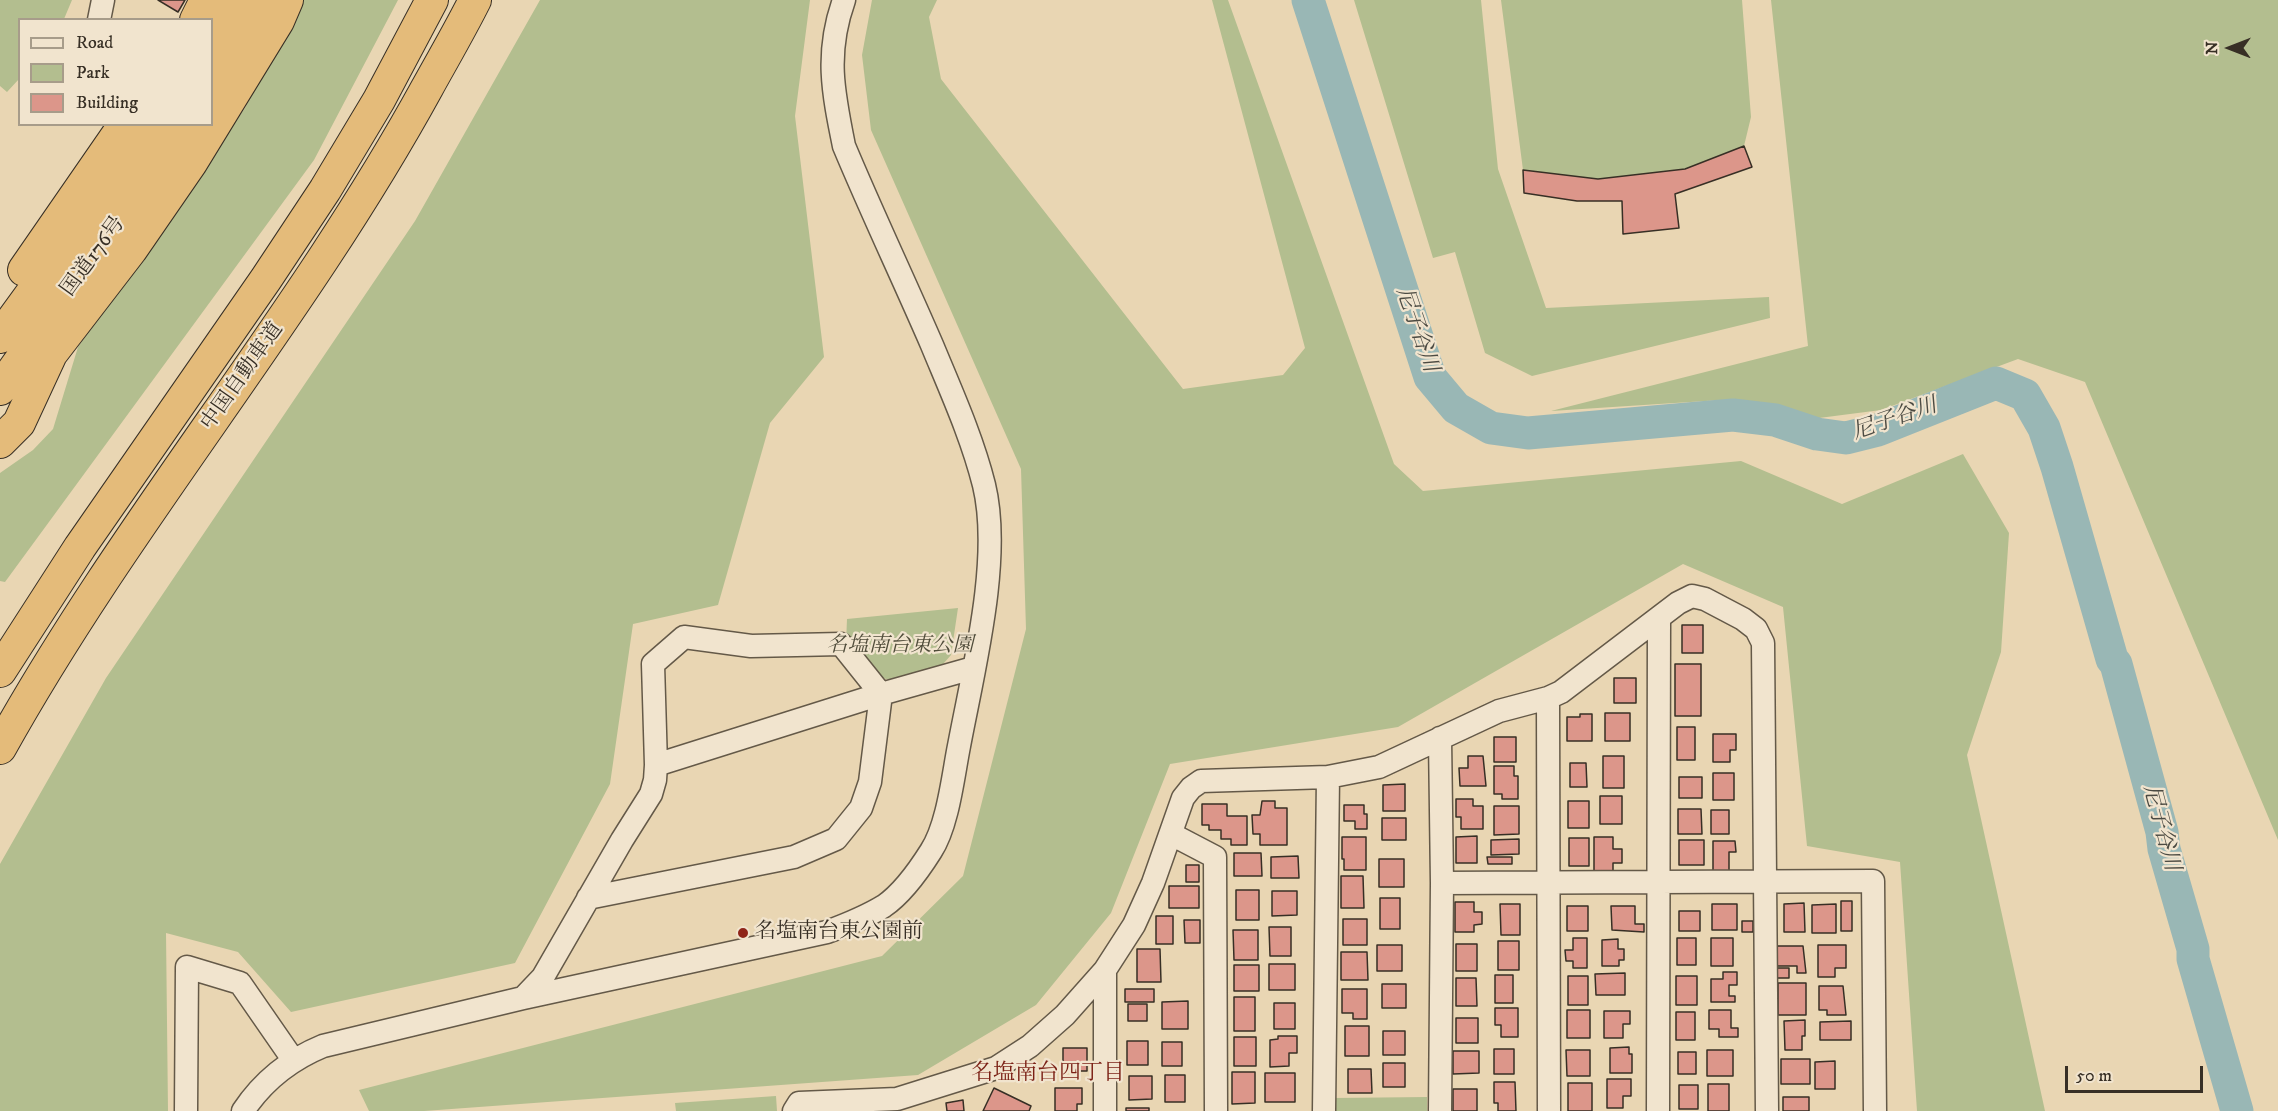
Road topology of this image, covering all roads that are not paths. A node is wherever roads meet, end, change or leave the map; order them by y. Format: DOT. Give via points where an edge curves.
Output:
graph roads {
  1 [pos="103,0"];
  2 [pos="206,0"];
  3 [pos="231,0"];
  4 [pos="261,0"];
  5 [pos="287,0"];
  6 [pos="432,0"];
  7 [pos="475,0"];
  8 [pos="844,0"];
  9 [pos="99,18"];
  10 [pos="197,18"];
  11 [pos="213,35"];
  12 [pos="213,84"];
  13 [pos="124,126"];
  14 [pos="154,126"];
  15 [pos="188,126"];
  16 [pos="0,305"];
  17 [pos="0,337"];
  18 [pos="0,389"];
  19 [pos="0,442"];
  20 [pos="1659,618"];
  21 [pos="973,668"];
  22 [pos="0,671"];
  23 [pos="881,694"];
  24 [pos="1548,698"];
  25 [pos="1440,738"];
  26 [pos="0,748"];
  27 [pos="656,765"];
  28 [pos="1328,777"];
  29 [pos="1171,834"];
  30 [pos="1550,881"];
  31 [pos="1766,881"];
  32 [pos="1658,882"];
  33 [pos="1442,883"];
  34 [pos="588,898"];
  35 [pos="1105,970"];
  36 [pos="523,998"];
  37 [pos="294,1061"];
  38 [pos="186,1111"];
  39 [pos="243,1111"];
  40 [pos="794,1111"];
  41 [pos="1105,1111"];
  42 [pos="1216,1111"];
  43 [pos="1324,1111"];
  44 [pos="1440,1111"];
  45 [pos="1549,1111"];
  46 [pos="1658,1111"];
  47 [pos="1767,1111"];
  48 [pos="1875,1111"];
  1 -- 9 [label="street"];
  2 -- 10 [label="highway"];
  3 -- 11 [label="highway"];
  4 -- 12 [label="highway"];
  5 -- 19 [label="highway" via="191,163 131,250 51,354 19,423"];
  6 -- 22 [label="highway, 中国自動車道" via="325,190 80,547"];
  7 -- 26 [label="highway, 中国自動車道" via="357,210 108,571 37,681"];
  8 -- 21 [label="street" via="835,25 831,67 844,146 951,389 985,488 989,565"];
  13 -- 16 [label="highway"];
  14 -- 17 [label="highway, 国道176号"];
  15 -- 18 [label="highway, 国道176号"];
  20 -- 24 [label="street"];
  20 -- 31 [label="street" via="1692,596 1705,599 1743,619 1756,629 1763,643"];
  20 -- 32 [label="street"];
  21 -- 23 [label="street"];
  21 -- 36 [label="street" via="946,810 933,848 886,905 827,932"];
  23 -- 27 [label="street"];
  23 -- 27 [label="street" via="841,644 751,646 684,638 653,664"];
  23 -- 34 [label="street" via="870,782 861,808 836,839 794,857"];
  24 -- 25 [label="street" via="1499,711"];
  24 -- 30 [label="street"];
  25 -- 28 [label="street" via="1379,766"];
  25 -- 33 [label="street"];
  27 -- 34 [label="street" via="651,795"];
  28 -- 29 [label="street" via="1201,781 1183,798"];
  28 -- 43 [label="street"];
  29 -- 35 [label="street" via="1134,925"];
  29 -- 42 [label="street" via="1215,856"];
  30 -- 32 [label="street"];
  30 -- 33 [label="street"];
  30 -- 45 [label="street"];
  31 -- 32 [label="street"];
  31 -- 47 [label="street"];
  31 -- 48 [label="street" via="1874,881"];
  32 -- 46 [label="street"];
  33 -- 44 [label="street"];
  34 -- 36 [label="street" via="543,978"];
  35 -- 40 [label="street" via="1065,1015 1030,1046 996,1068 897,1099 799,1103"];
  35 -- 41 [label="street"];
  36 -- 37 [label="street" via="322,1046"];
  37 -- 38 [label="street" via="240,983 187,967"];
  37 -- 39 [label="street" via="275,1073"];
}
